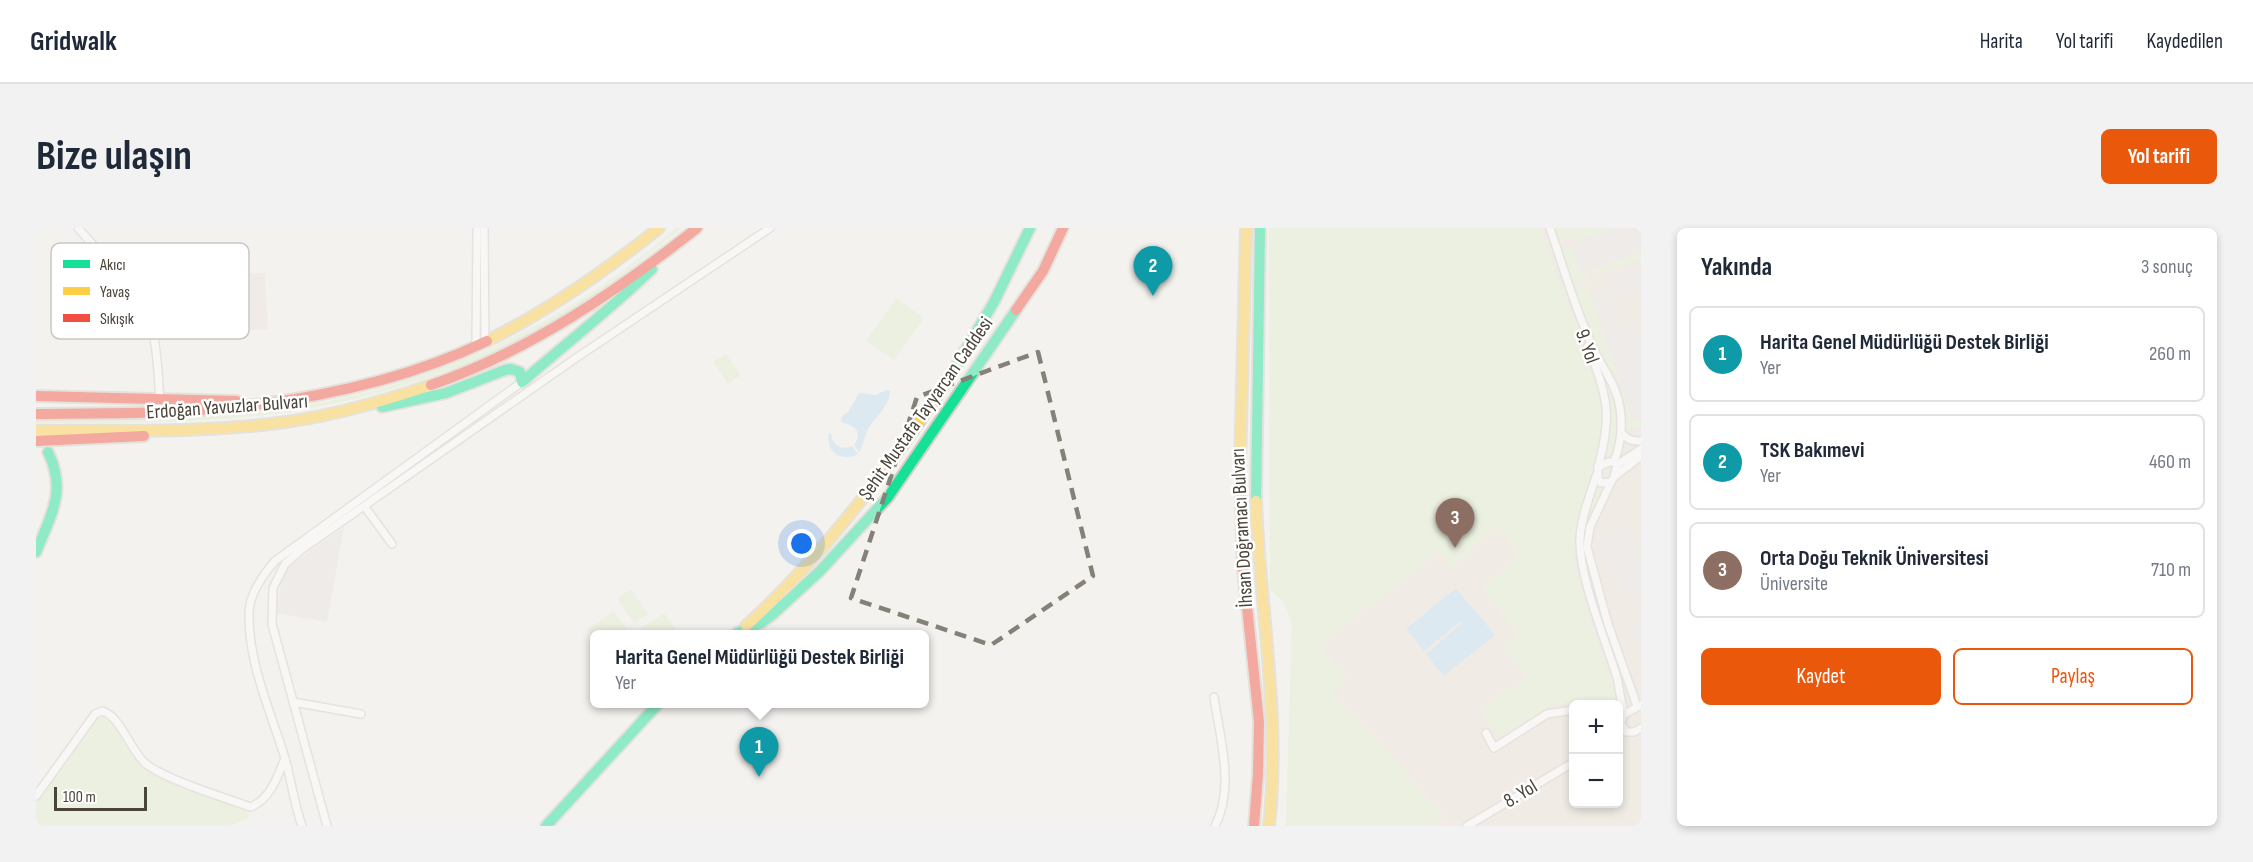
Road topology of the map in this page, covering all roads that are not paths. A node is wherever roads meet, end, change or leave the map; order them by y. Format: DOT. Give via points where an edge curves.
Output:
graph roads {
  1 [pos="78,228"];
  2 [pos="477,228"];
  3 [pos="484,228"];
  4 [pos="659,228"];
  5 [pos="770,228"];
  6 [pos="1030,228"];
  7 [pos="1063,228"];
  8 [pos="1246,228"];
  9 [pos="1260,228"];
  10 [pos="1548,228"];
  11 [pos="694,230"];
  12 [pos="91,243"];
  13 [pos="153,339"];
  14 [pos="480,344"];
  15 [pos="522,382"];
  16 [pos="36,396"];
  17 [pos="160,400"];
  18 [pos="262,403"];
  19 [pos="36,414"];
  20 [pos="317,417"];
  21 [pos="191,430"];
  22 [pos="36,431"];
  23 [pos="1622,432"];
  24 [pos="1641,441"];
  25 [pos="42,445"];
  26 [pos="1641,449"];
  27 [pos="1641,456"];
  28 [pos="1616,464"];
  29 [pos="1598,470"];
  30 [pos="1613,480"];
  31 [pos="873,484"];
  32 [pos="888,497"];
  33 [pos="365,507"];
  34 [pos="392,544"];
  35 [pos="36,552"];
  36 [pos="1605,625"];
  37 [pos="741,630"];
  38 [pos="745,630"];
  39 [pos="1214,697"];
  40 [pos="1620,700"];
  41 [pos="293,702"];
  42 [pos="1639,706"];
  43 [pos="654,708"];
  44 [pos="1569,711"];
  45 [pos="1623,711"];
  46 [pos="361,714"];
  47 [pos="1625,714"];
  48 [pos="1641,728"];
  49 [pos="1486,733"];
  50 [pos="1627,733"];
  51 [pos="1623,735"];
  52 [pos="285,759"];
  53 [pos="1569,765"];
  54 [pos="36,796"];
  55 [pos="303,826"];
  56 [pos="327,826"];
  57 [pos="546,826"];
  58 [pos="1215,826"];
  59 [pos="1254,826"];
  60 [pos="1269,826"];
  61 [pos="1467,826"];
  1 -- 12 [label="street"];
  2 -- 14 [label="street"];
  3 -- 14 [label="street"];
  4 -- 14 [label="main road, Erdoğan Yavuzlar Bulvarı" via="536,316"];
  5 -- 33 [label="street" via="576,358"];
  6 -- 31 [label="main road, Şehit Mustafa Tayyarcan Caddesi" via="973,340"];
  7 -- 32 [label="main road, Şehit Mustafa Tayyarcan Caddesi" via="1043,271"];
  8 -- 59 [label="main road, İhsan Doğramacı Bulvarı" via="1239,416 1245,602 1258,721"];
  9 -- 60 [label="main road, İhsan Doğramacı Bulvarı" via="1255,487 1273,706 1275,786"];
  10 -- 23 [label="street, 9. Yol" via="1596,355 1617,395"];
  10 -- 29 [label="street, 9. Yol" via="1606,397 1606,434"];
  11 -- 15 [label="main road" via="621,299"];
  11 -- 20 [label="main road, Erdoğan Yavuzlar Bulvarı" via="578,315 516,350 410,393"];
  13 -- 17 [label="street"];
  14 -- 18 [label="main road, Erdoğan Yavuzlar Bulvarı" via="388,377"];
  15 -- 20 [label="main road" via="520,372 505,370 417,400"];
  15 -- 52 [label="street" via="275,561 260,580 249,611 252,655"];
  16 -- 17 [label="main road"];
  17 -- 18 [label="main road"];
  18 -- 19 [label="main road, Erdoğan Yavuzlar Bulvarı" via="180,411"];
  20 -- 21 [label="main road, Erdoğan Yavuzlar Bulvarı"];
  21 -- 22 [label="main road, Erdoğan Yavuzlar Bulvarı"];
  21 -- 25 [label="main road"];
  23 -- 24 [label="street" via="1625,438"];
  23 -- 28 [label="street, 9. Yol"];
  25 -- 35 [label="main road" via="57,470 58,491"];
  26 -- 28 [label="street"];
  27 -- 30 [label="street"];
  28 -- 29 [label="street" via="1609,462"];
  28 -- 30 [label="street, 9. Yol"];
  29 -- 30 [label="street" via="1601,483"];
  29 -- 36 [label="street, 9. Yol" via="1582,525 1580,550"];
  30 -- 36 [label="street, 9. Yol" via="1590,527 1587,547"];
  31 -- 32 [label="main road"];
  31 -- 37 [label="main road, Şehit Mustafa Tayyarcan Caddesi" via="795,577"];
  32 -- 38 [label="main road, Şehit Mustafa Tayyarcan Caddesi" via="820,571 772,615"];
  33 -- 34 [label="street"];
  33 -- 41 [label="street" via="285,564 273,588 272,624"];
  36 -- 40 [label="street, 9. Yol"];
  36 -- 42 [label="street, 9. Yol"];
  39 -- 58 [label="street" via="1226,789"];
  41 -- 46 [label="street"];
  41 -- 56 [label="street"];
  42 -- 47 [label="street"];
  43 -- 57 [label="main road"];
  44 -- 49 [label="street" via="1547,714 1494,748"];
  45 -- 47 [label="street, 9. Yol"];
  47 -- 50 [label="street" via="1621,724"];
  48 -- 50 [label="street"];
  50 -- 51 [label="street"];
  52 -- 54 [label="street" via="262,802 251,807 145,763 113,717 102,711 95,714"];
  52 -- 55 [label="street"];
  53 -- 61 [label="street, 8. Yol"];
}
